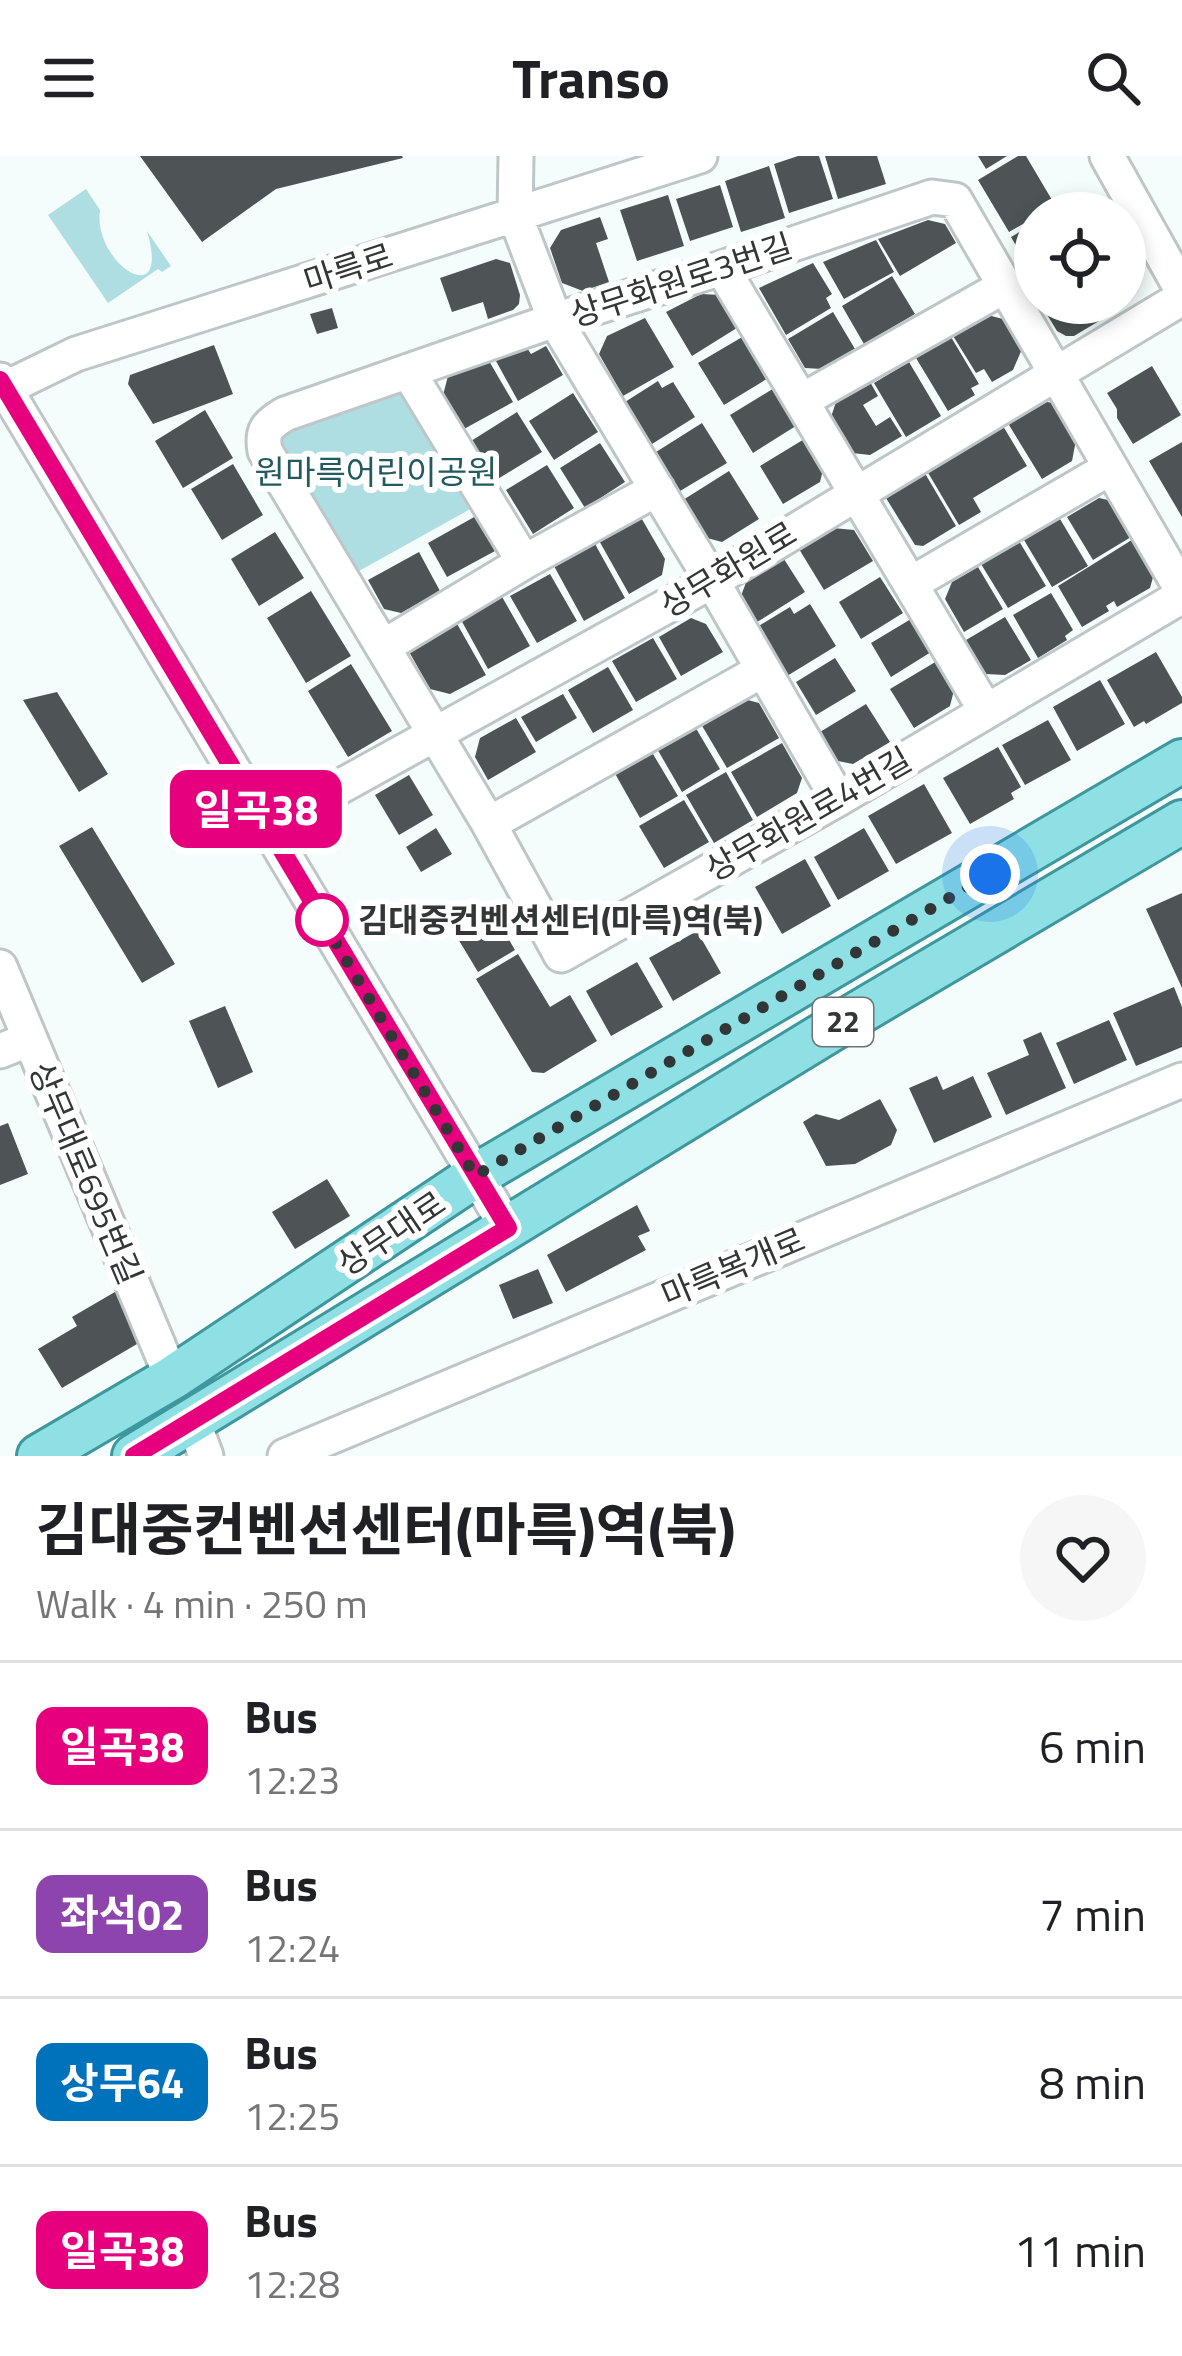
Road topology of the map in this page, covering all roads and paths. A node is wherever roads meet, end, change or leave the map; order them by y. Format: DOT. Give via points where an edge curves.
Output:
graph roads {
  1 [pos="516,156"];
  2 [pos="700,156"];
  3 [pos="1107,156"];
  4 [pos="515,214"];
  5 [pos="722,268"];
  6 [pos="1005,286"];
  7 [pos="1182,294"];
  8 [pos="555,320"];
  9 [pos="408,371"];
  10 [pos="1057,372"];
  11 [pos="2,386"];
  12 [pos="803,400"];
  13 [pos="1110,468"];
  14 [pos="657,489"];
  15 [pos="857,491"];
  16 [pos="524,562"];
  17 [pos="712,581"];
  18 [pos="911,583"];
  19 [pos="1182,593"];
  20 [pos="383,647"];
  21 [pos="763,670"];
  22 [pos="986,711"];
  23 [pos="435,735"];
  24 [pos="1182,761"];
  25 [pos="838,799"];
  26 [pos="1182,823"];
  27 [pos="489,824"];
  28 [pos="267,827"];
  29 [pos="0,968"];
  30 [pos="15,1045"];
  31 [pos="1182,1080"];
  32 [pos="475,1176"];
  33 [pos="508,1228"];
  34 [pos="172,1378"];
  35 [pos="200,1438"];
  36 [pos="39,1456"];
  37 [pos="134,1456"];
  38 [pos="285,1456"];
  1 -- 4 [label="street"];
  2 -- 4 [label="street, 마륵로"];
  3 -- 7 [label="street"];
  4 -- 8 [label="street"];
  4 -- 11 [label="street, 마륵로" via="76,354"];
  5 -- 6 [label="street, 상무화원로3번길" via="932,197 956,200"];
  5 -- 8 [label="street, 상무화원로3번길"];
  5 -- 12 [label="street"];
  6 -- 10 [label="street"];
  6 -- 12 [label="street"];
  7 -- 10 [label="street, 상무화원로"];
  8 -- 9 [label="street, 상무화원로3번길"];
  8 -- 14 [label="street"];
  9 -- 16 [label="street"];
  9 -- 20 [label="street, 상무화원로3번길" via="285,414 262,435"];
  10 -- 13 [label="street"];
  10 -- 15 [label="street, 상무화원로"];
  11 -- 28 [label="street"];
  12 -- 15 [label="street"];
  13 -- 18 [label="street"];
  13 -- 19 [label="street"];
  14 -- 16 [label="street"];
  14 -- 17 [label="street"];
  15 -- 17 [label="street, 상무화원로"];
  15 -- 18 [label="street"];
  16 -- 20 [label="street"];
  17 -- 21 [label="street"];
  17 -- 23 [label="street, 상무화원로"];
  18 -- 22 [label="street"];
  19 -- 22 [label="street, 상무화원로4번길"];
  20 -- 23 [label="street, 상무화원로3번길"];
  21 -- 25 [label="street"];
  21 -- 27 [label="street"];
  22 -- 25 [label="street, 상무화원로4번길"];
  23 -- 27 [label="street, 상무화원로4번길"];
  23 -- 28 [label="street, 상무화원로"];
  24 -- 32 [label="main road, 상무대로 / 22"];
  25 -- 27 [label="street, 상무화원로4번길" via="561,955"];
  26 -- 33 [label="main road, 상무대로 / 22"];
  28 -- 32 [label="street"];
  29 -- 30 [label="street, 상무대로695번길"];
  30 -- 34 [label="street, 상무대로695번길"];
  31 -- 38 [label="street, 마륵복개로"];
  32 -- 33 [label="street"];
  32 -- 34 [label="main road, 상무대로 / 22"];
  33 -- 35 [label="main road, 상무대로 / 22"];
  34 -- 36 [label="main road, 상무대로 / 22"];
  35 -- 37 [label="main road, 상무대로 / 22"];
}
